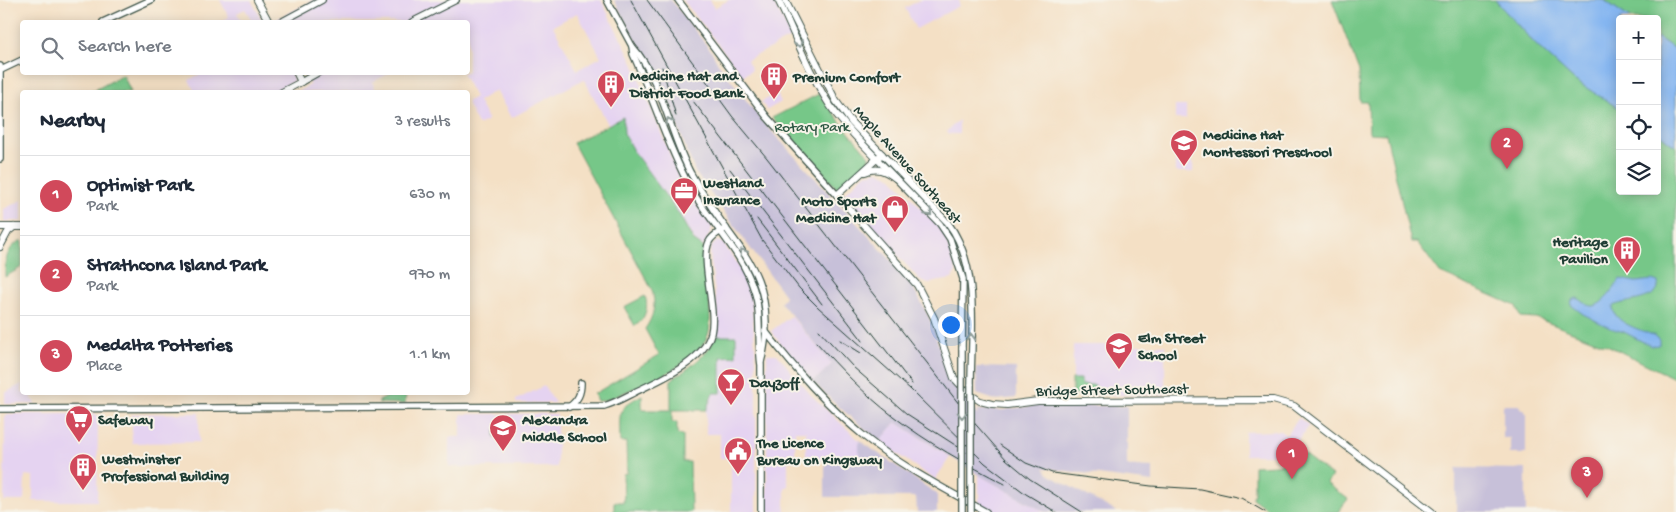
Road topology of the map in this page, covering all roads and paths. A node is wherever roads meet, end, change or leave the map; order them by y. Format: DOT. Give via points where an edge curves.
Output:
graph roads {
  1 [pos="152,0"];
  2 [pos="257,0"];
  3 [pos="322,0"];
  4 [pos="456,0"];
  5 [pos="607,0"];
  6 [pos="678,0"];
  7 [pos="778,0"];
  8 [pos="785,0"];
  9 [pos="107,20"];
  10 [pos="268,20"];
  11 [pos="285,20"];
  12 [pos="416,20"];
  13 [pos="20,61"];
  14 [pos="0,67"];
  15 [pos="298,75"];
  16 [pos="314,75"];
  17 [pos="302,82"];
  18 [pos="286,90"];
  19 [pos="882,154"];
  20 [pos="0,159"];
  21 [pos="876,159"];
  22 [pos="861,173"];
  23 [pos="895,178"];
  24 [pos="837,195"];
  25 [pos="0,227"];
  26 [pos="14,227"];
  27 [pos="20,227"];
  28 [pos="723,229"];
  29 [pos="0,246"];
  30 [pos="759,324"];
  31 [pos="765,331"];
  32 [pos="780,351"];
  33 [pos="764,352"];
  34 [pos="761,365"];
  35 [pos="581,382"];
  36 [pos="569,407"];
  37 [pos="0,408"];
  38 [pos="761,512"];
  39 [pos="962,512"];
  40 [pos="971,512"];
  41 [pos="986,512"];
  42 [pos="1432,512"];
  1 -- 9 [label="street"];
  2 -- 10 [label="main road"];
  3 -- 11 [label="street"];
  4 -- 12 [label="street"];
  5 -- 28 [label="street" via="632,46 684,176 697,199"];
  6 -- 24 [label="street" via="767,117"];
  7 -- 21 [label="main road, Maple Avenue Southeast, one-way" via="819,88 846,127"];
  8 -- 19 [label="main road, Maple Avenue Southeast" via="836,101"];
  13 -- 14 [label="street"];
  14 -- 20 [label="street"];
  15 -- 17 [label="main road"];
  16 -- 17 [label="street"];
  17 -- 18 [label="main road"];
  19 -- 21 [label="main road"];
  40 -- 19 [label="street, Maple Avenue Southeast, one-way, bridge" via="972,295 969,268 952,228"];
  21 -- 22 [label="main road"];
  21 -- 23 [label="street, Maple Avenue Southeast"];
  22 -- 23 [label="main road" via="877,169"];
  22 -- 24 [label="main road"];
  23 -- 39 [label="street, Maple Avenue Southeast, one-way, bridge" via="943,229 959,264 963,284"];
  24 -- 42 [label="main road, Bridge Street Southeast" via="917,285 934,318 950,368 959,384 980,401 998,405 1068,400 1273,400 1294,406"];
  25 -- 26 [label="main road"];
  26 -- 27 [label="main road"];
  26 -- 29 [label="main road"];
  28 -- 30 [label="street" via="751,281"];
  31 -- 28 [label="street, one-way" via="764,303 758,279 740,247"];
  28 -- 36 [label="street" via="711,239 707,250 713,319 707,344 668,376 610,404"];
  30 -- 31 [label="street"];
  30 -- 34 [label="street"];
  31 -- 32 [label="street"];
  31 -- 33 [label="street"];
  32 -- 33 [label="street" via="772,347"];
  32 -- 41 [label="street" via="817,394 866,439"];
  33 -- 34 [label="street"];
  34 -- 38 [label="street"];
  35 -- 36 [label="street" via="581,393"];
  36 -- 37 [label="street"];
}
